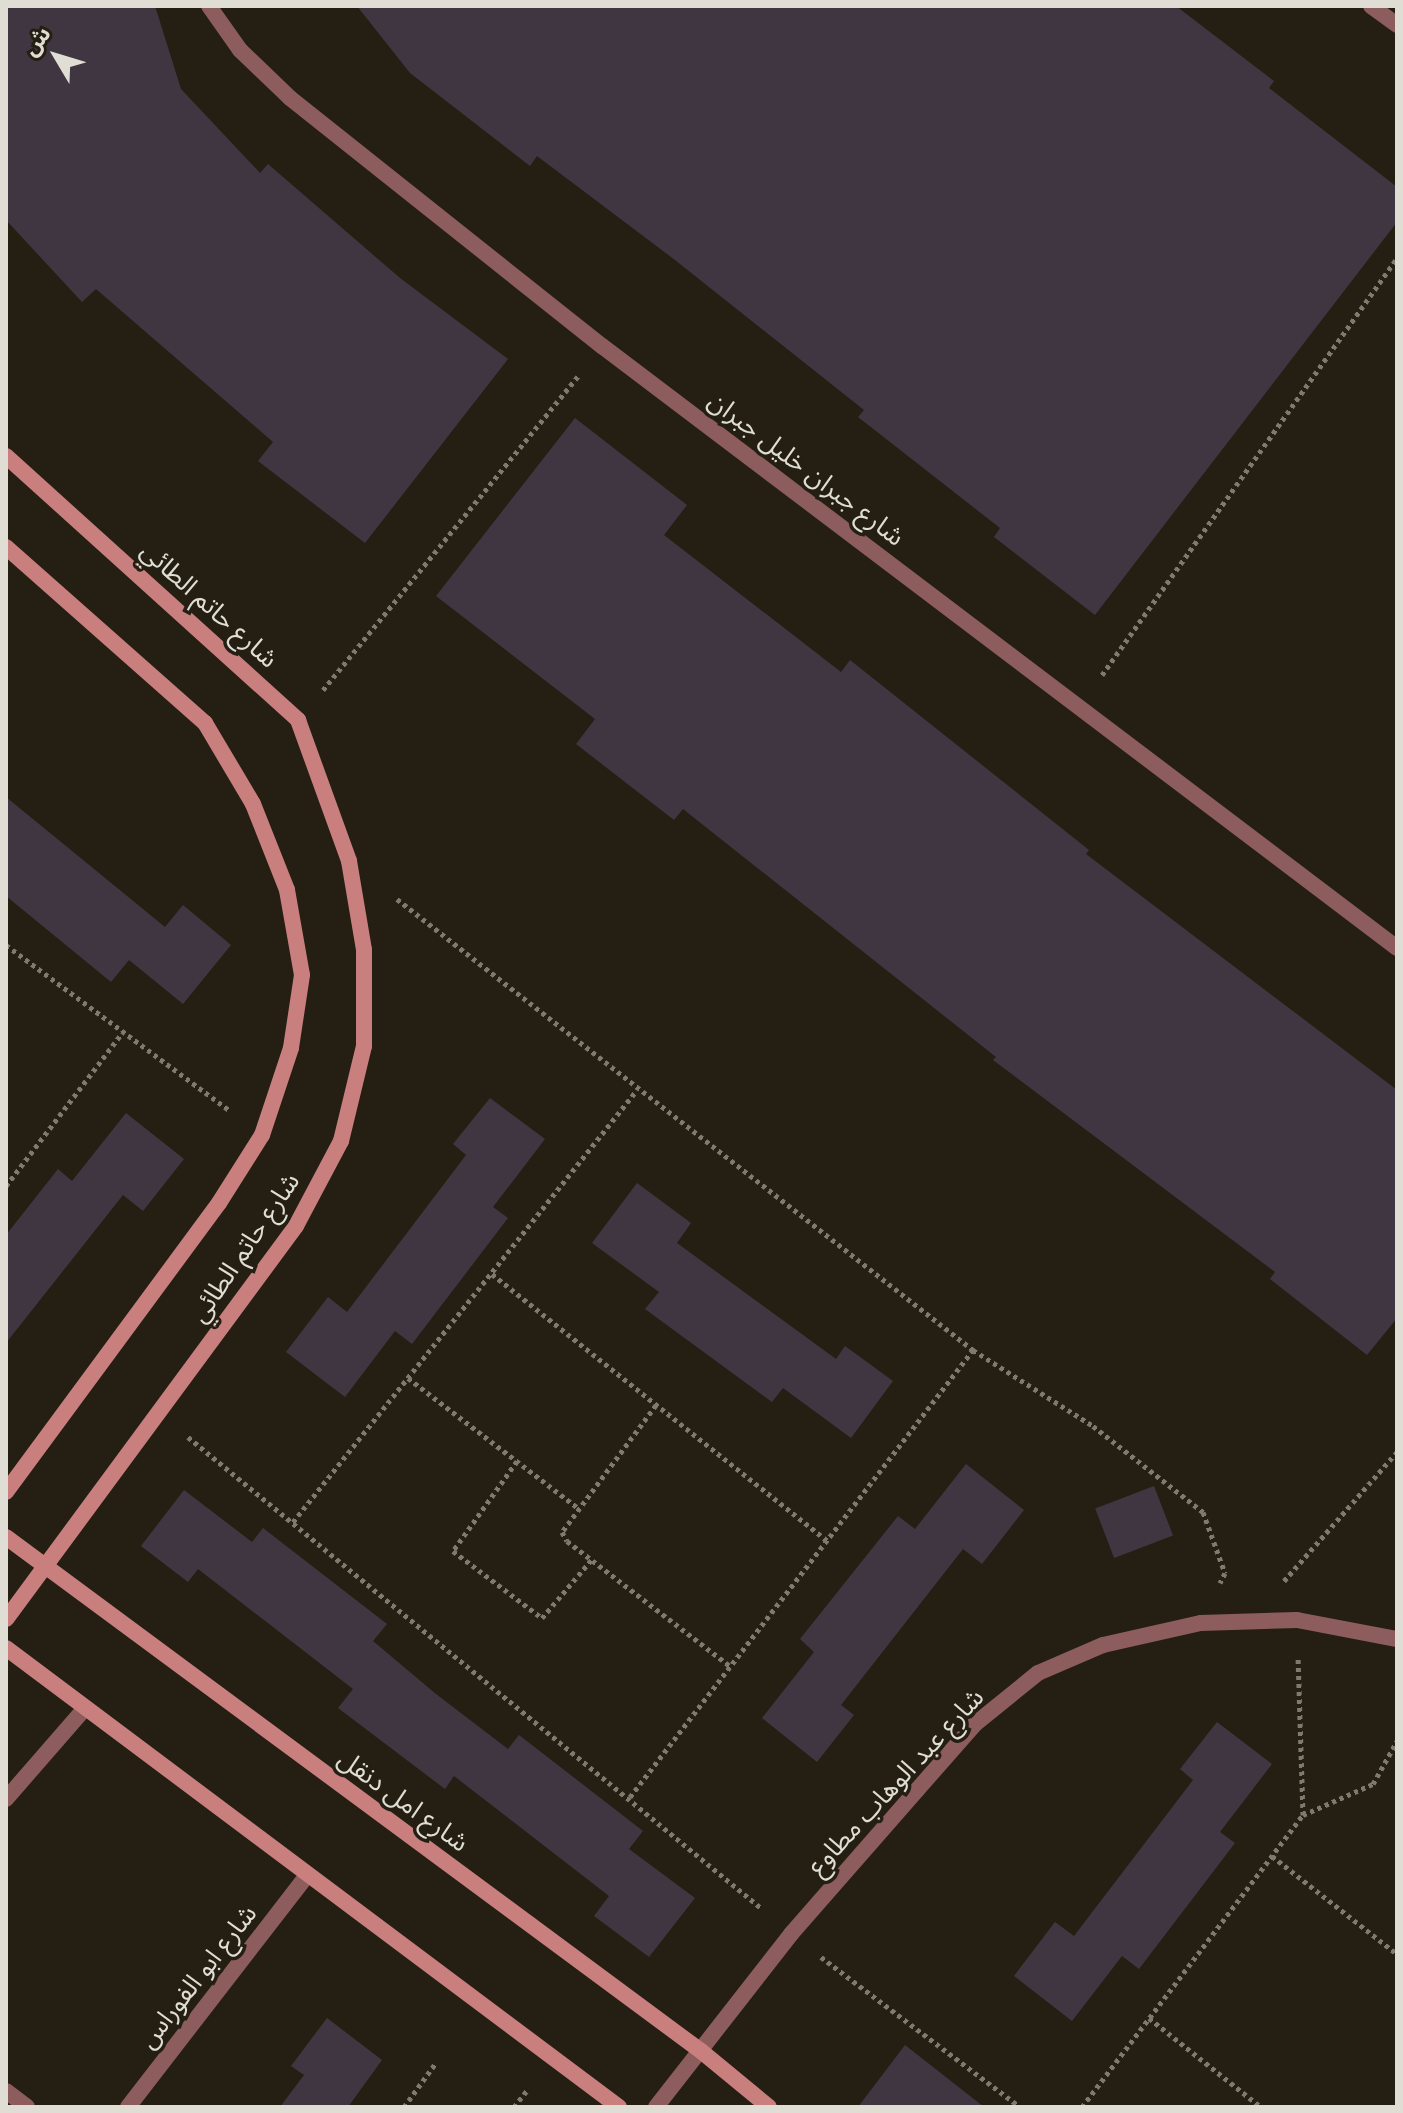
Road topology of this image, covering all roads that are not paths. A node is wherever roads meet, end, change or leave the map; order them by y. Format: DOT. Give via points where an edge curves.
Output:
graph roads {
  1 [pos="209,6"];
  2 [pos="1371,6"];
  3 [pos="1397,25"];
  4 [pos="6,456"];
  5 [pos="6,547"];
  6 [pos="1397,948"];
  7 [pos="6,1492"];
  8 [pos="6,1537"];
  9 [pos="45,1567"];
  10 [pos="6,1619"];
  11 [pos="1397,1639"];
  12 [pos="6,1648"];
  13 [pos="85,1708"];
  14 [pos="6,1799"];
  15 [pos="306,1877"];
  16 [pos="701,2051"];
  17 [pos="6,2091"];
  18 [pos="27,2107"];
  19 [pos="128,2107"];
  20 [pos="619,2107"];
  21 [pos="656,2107"];
  22 [pos="769,2107"];
  1 -- 6 [label="street, شارع جبران خليل جبران" via="240,50 290,98 602,346"];
  2 -- 3 [label="street"];
  4 -- 9 [label="street, شارع حاتم الطائي" via="298,720 349,861 364,950 364,1046 341,1141 296,1226"];
  5 -- 7 [label="street, شارع حاتم الطائي" via="205,723 253,804 287,890 302,975 291,1048 262,1135 219,1203"];
  8 -- 9 [label="street, شارع امل دنقل"];
  9 -- 10 [label="street, شارع حاتم الطائي"];
  9 -- 16 [label="street, شارع امل دنقل"];
  11 -- 16 [label="street, شارع عبد الوهاب مطاوع" via="1297,1620 1201,1623 1103,1645 1038,1673 975,1724 791,1934"];
  12 -- 13 [label="street"];
  13 -- 14 [label="street"];
  13 -- 15 [label="street"];
  15 -- 19 [label="street, شارع ابو الفوراس"];
  15 -- 20 [label="street"];
  16 -- 21 [label="street, شارع عبد الوهاب مطاوع"];
  16 -- 22 [label="street, شارع امل دنقل"];
  17 -- 18 [label="street"];
}
